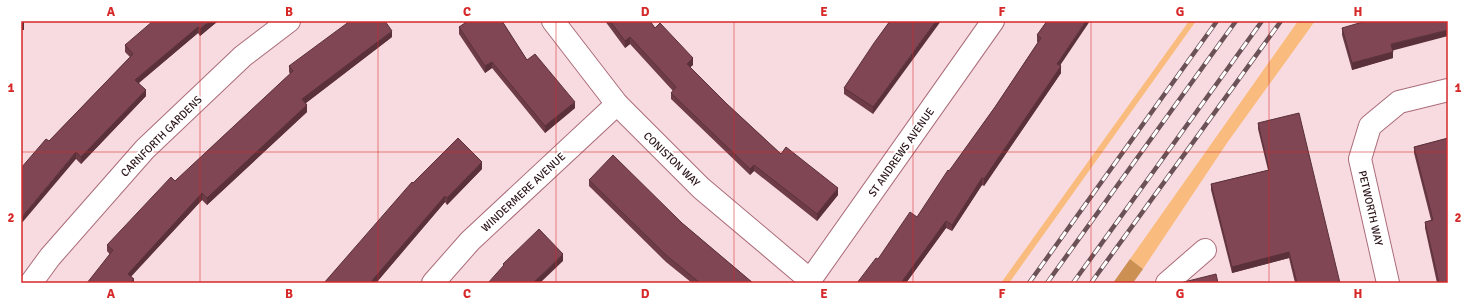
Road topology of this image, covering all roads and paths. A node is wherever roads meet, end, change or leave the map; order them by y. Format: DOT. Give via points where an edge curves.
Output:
graph roads {
  1 [pos="289,21"];
  2 [pos="553,21"];
  3 [pos="993,21"];
  4 [pos="1448,90"];
  5 [pos="616,104"];
  6 [pos="1205,250"];
  7 [pos="809,282"];
  8 [pos="31,283"];
  9 [pos="433,283"];
  10 [pos="1167,283"];
  11 [pos="1388,283"];
  1 -- 8 [label="street, CARNFORTH GARDENS" via="243,56 145,149 50,257"];
  2 -- 5 [label="street, CONISTON WAY"];
  3 -- 7 [label="street, ST ANDREWS AVENUE"];
  4 -- 11 [label="street, PETWORTH WAY" via="1399,102 1370,126 1360,159"];
  5 -- 7 [label="street, CONISTON WAY" via="701,188"];
  5 -- 9 [label="street, WINDERMERE AVENUE" via="470,241"];
  6 -- 10 [label="street"];
}
